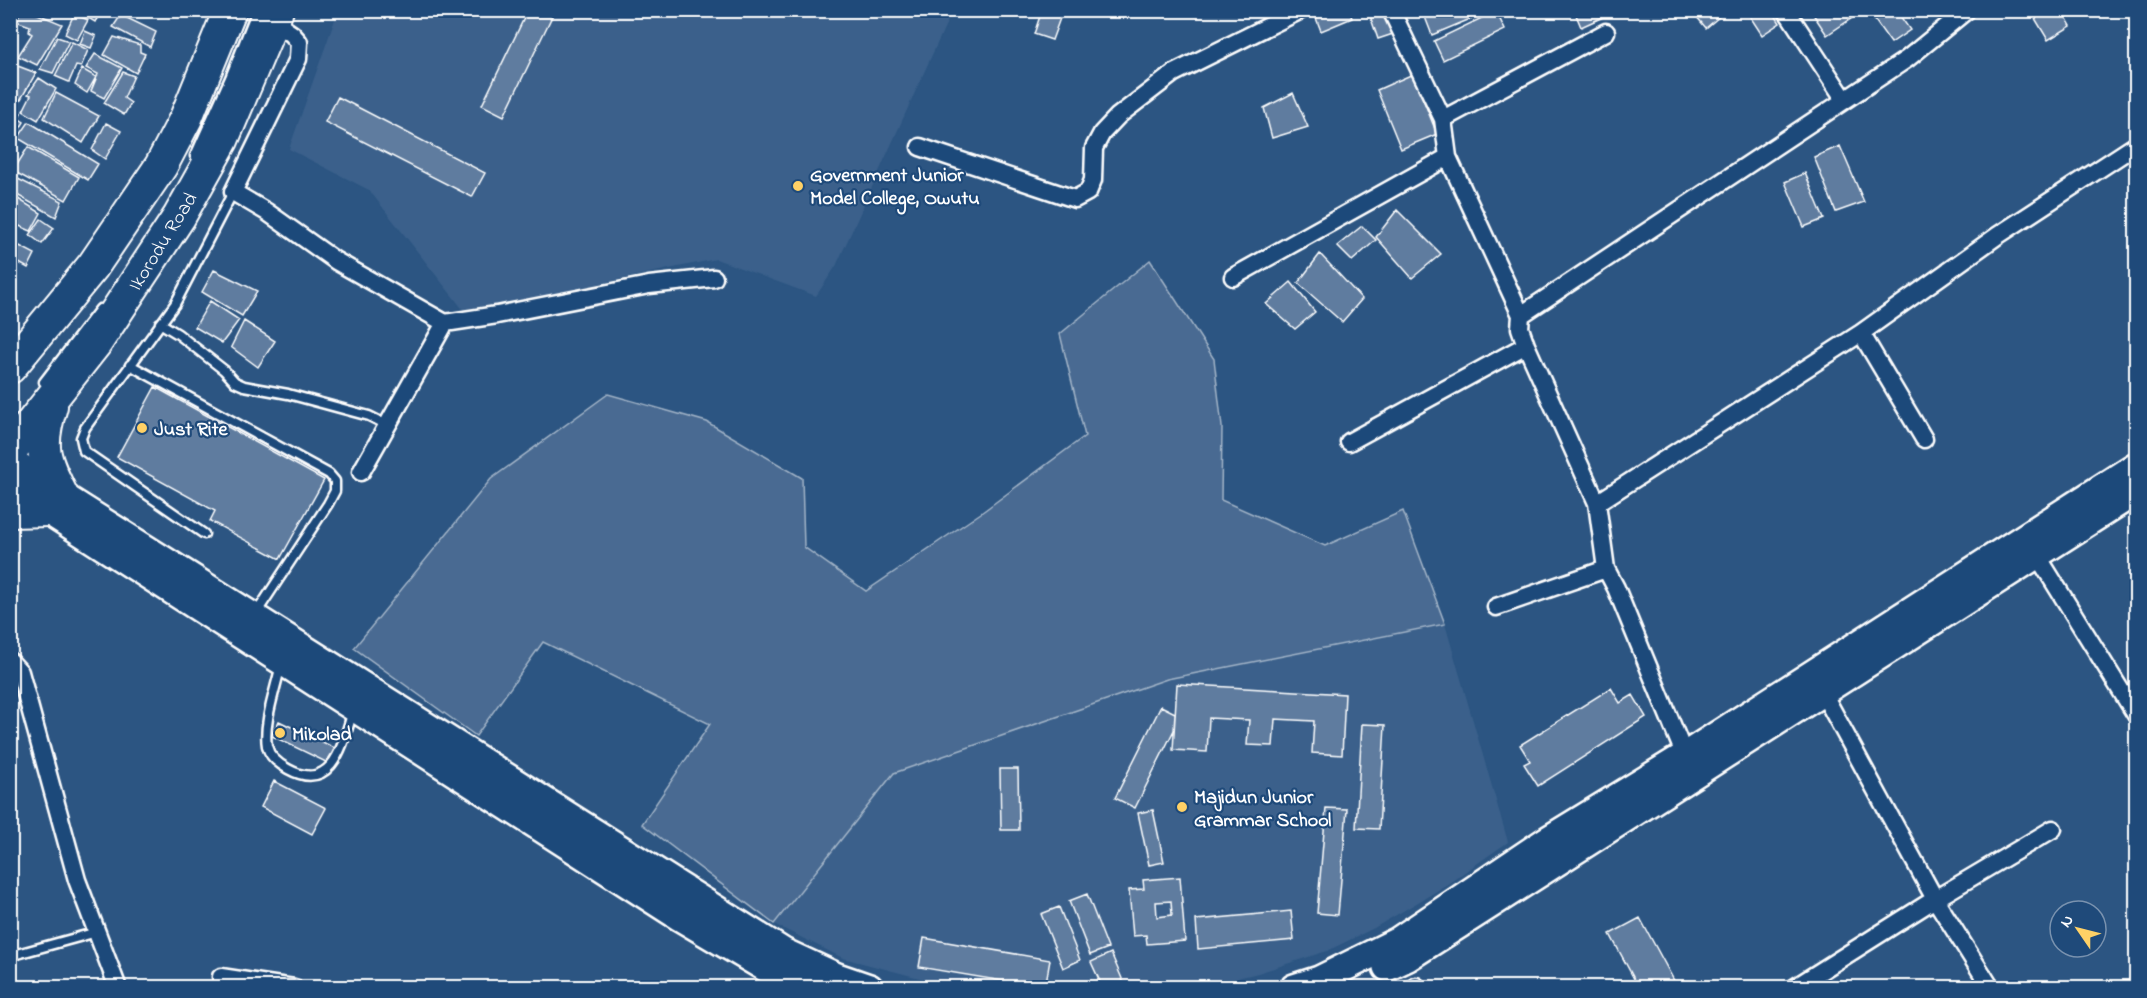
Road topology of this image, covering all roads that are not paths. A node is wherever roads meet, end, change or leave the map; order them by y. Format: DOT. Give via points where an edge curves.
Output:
graph roads {
  1 [pos="230,10"];
  2 [pos="1301,10"];
  3 [pos="1391,10"];
  4 [pos="1785,10"];
  5 [pos="1967,10"];
  6 [pos="272,13"];
  7 [pos="1606,32"];
  8 [pos="1845,100"];
  9 [pos="1443,119"];
  10 [pos="2136,145"];
  11 [pos="920,147"];
  12 [pos="1448,157"];
  13 [pos="189,168"];
  14 [pos="233,192"];
  15 [pos="1233,277"];
  16 [pos="714,279"];
  17 [pos="106,301"];
  18 [pos="1521,315"];
  19 [pos="160,323"];
  20 [pos="445,323"];
  21 [pos="1860,333"];
  22 [pos="1526,345"];
  23 [pos="130,365"];
  24 [pos="10,367"];
  25 [pos="46,394"];
  26 [pos="387,425"];
  27 [pos="1924,439"];
  28 [pos="1348,442"];
  29 [pos="10,451"];
  30 [pos="10,460"];
  31 [pos="2136,466"];
  32 [pos="361,472"];
  33 [pos="10,486"];
  34 [pos="2136,491"];
  35 [pos="55,503"];
  36 [pos="1597,503"];
  37 [pos="10,511"];
  38 [pos="204,534"];
  39 [pos="2037,555"];
  40 [pos="1606,569"];
  41 [pos="1496,607"];
  42 [pos="254,618"];
  43 [pos="10,661"];
  44 [pos="282,661"];
  45 [pos="1823,693"];
  46 [pos="354,707"];
  47 [pos="2136,715"];
  48 [pos="1685,756"];
  49 [pos="2053,829"];
  50 [pos="1554,850"];
  51 [pos="1935,899"];
  52 [pos="97,932"];
  53 [pos="10,956"];
  54 [pos="221,977"];
  55 [pos="118,987"];
  56 [pos="294,987"];
  57 [pos="800,987"];
  58 [pos="869,987"];
  59 [pos="1294,987"];
  60 [pos="1342,987"];
  61 [pos="1794,987"];
  62 [pos="1991,987"];
  1 -- 24 [label="highway, Ikorodu Road" via="161,166 93,266"];
  2 -- 11 [label="street" via="1174,73 1142,96 1102,133 1094,148 1093,180 1088,192 1075,199"];
  3 -- 9 [label="street"];
  4 -- 8 [label="street"];
  5 -- 8 [label="street" via="1907,59"];
  6 -- 13 [label="lane" via="221,98"];
  6 -- 14 [label="street" via="299,42 298,59"];
  6 -- 25 [label="highway, Ikorodu Road" via="222,140 179,218 97,341"];
  7 -- 9 [label="street"];
  8 -- 18 [label="street"];
  9 -- 12 [label="street"];
  10 -- 21 [label="street" via="1997,236"];
  12 -- 15 [label="street"];
  12 -- 18 [label="street"];
  14 -- 19 [label="lane" via="175,304"];
  14 -- 20 [label="street" via="336,261"];
  16 -- 20 [label="street" via="649,285"];
  17 -- 25 [label="lane"];
  18 -- 22 [label="street" via="1520,328"];
  19 -- 23 [label="lane"];
  19 -- 26 [label="lane" via="235,382 288,393 369,416"];
  20 -- 26 [label="street"];
  21 -- 27 [label="street"];
  21 -- 36 [label="street"];
  22 -- 28 [label="street"];
  22 -- 36 [label="street"];
  23 -- 38 [label="lane" via="85,428 81,438 84,451"];
  23 -- 42 [label="lane" via="329,474 335,481 328,504"];
  25 -- 29 [label="highway, Ikorodu Road"];
  25 -- 35 [label="highway" via="43,455"];
  26 -- 32 [label="street"];
  30 -- 35 [label="main road"];
  31 -- 48 [label="main road"];
  33 -- 35 [label="main road"];
  34 -- 39 [label="main road"];
  35 -- 37 [label="highway"];
  35 -- 42 [label="main road"];
  35 -- 44 [label="main road"];
  36 -- 40 [label="street"];
  39 -- 45 [label="main road"];
  39 -- 47 [label="street"];
  40 -- 41 [label="street"];
  40 -- 48 [label="street"];
  42 -- 58 [label="main road" via="783,952 837,978"];
  43 -- 52 [label="street" via="20,672 77,880"];
  44 -- 46 [label="main road"];
  44 -- 46 [label="lane" via="266,735 268,750 276,762 290,771 307,777 322,774 334,763"];
  45 -- 50 [label="main road"];
  45 -- 51 [label="street"];
  46 -- 57 [label="main road" via="680,917"];
  48 -- 50 [label="main road"];
  49 -- 51 [label="street"];
  50 -- 59 [label="main road" via="1398,941 1319,980"];
  50 -- 60 [label="main road" via="1408,957"];
  51 -- 61 [label="street"];
  51 -- 62 [label="street"];
  52 -- 53 [label="lane"];
  52 -- 55 [label="street"];
  54 -- 56 [label="street"];
}
